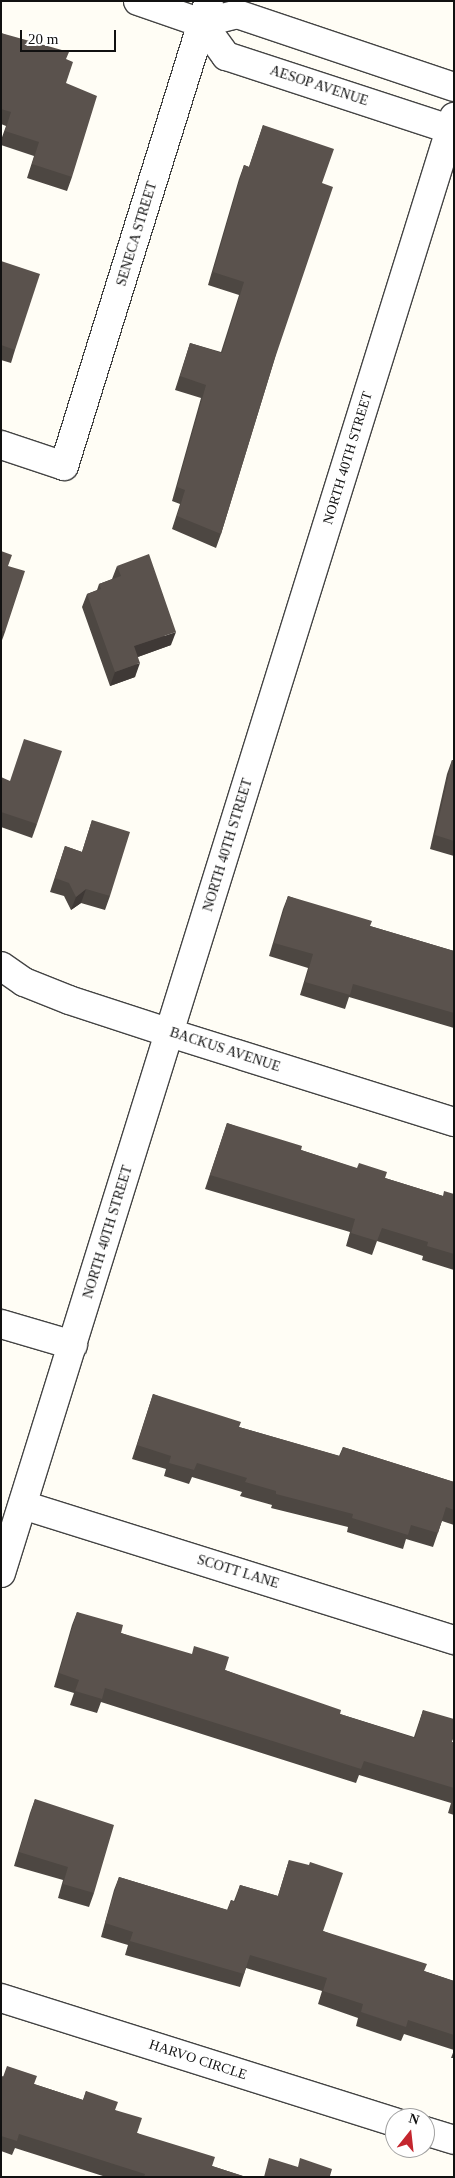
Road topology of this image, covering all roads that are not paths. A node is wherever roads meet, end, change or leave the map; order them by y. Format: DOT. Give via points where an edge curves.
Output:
graph roads {
  1 [pos="138,1"];
  2 [pos="205,12"];
  3 [pos="454,87"];
  4 [pos="452,123"];
  5 [pos="1,445"];
  6 [pos="1,966"];
  7 [pos="170,1033"];
  8 [pos="454,1122"];
  9 [pos="1,1324"];
  10 [pos="73,1345"];
  11 [pos="22,1505"];
  12 [pos="1,1574"];
  13 [pos="454,1640"];
  14 [pos="1,1998"];
  15 [pos="385,2119"];
  16 [pos="435,2134"];
  17 [pos="454,2140"];
  1 -- 2 [label="street"];
  2 -- 3 [label="street" via="237,14"];
  2 -- 4 [label="street, AESOP AVENUE" via="226,56"];
  2 -- 5 [label="street, SENECA STREET" via="64,466"];
  4 -- 7 [label="street, NORTH 40TH STREET"];
  6 -- 7 [label="street, BACKUS AVENUE" via="24,982"];
  7 -- 8 [label="street, BACKUS AVENUE"];
  7 -- 10 [label="street, NORTH 40TH STREET"];
  9 -- 10 [label="street"];
  10 -- 11 [label="street, NORTH 40TH STREET"];
  11 -- 12 [label="street, NORTH 40TH STREET"];
  11 -- 13 [label="street, SCOTT LANE"];
  14 -- 15 [label="street, HARVO CIRCLE"];
  16 -- 17 [label="street"];
}
